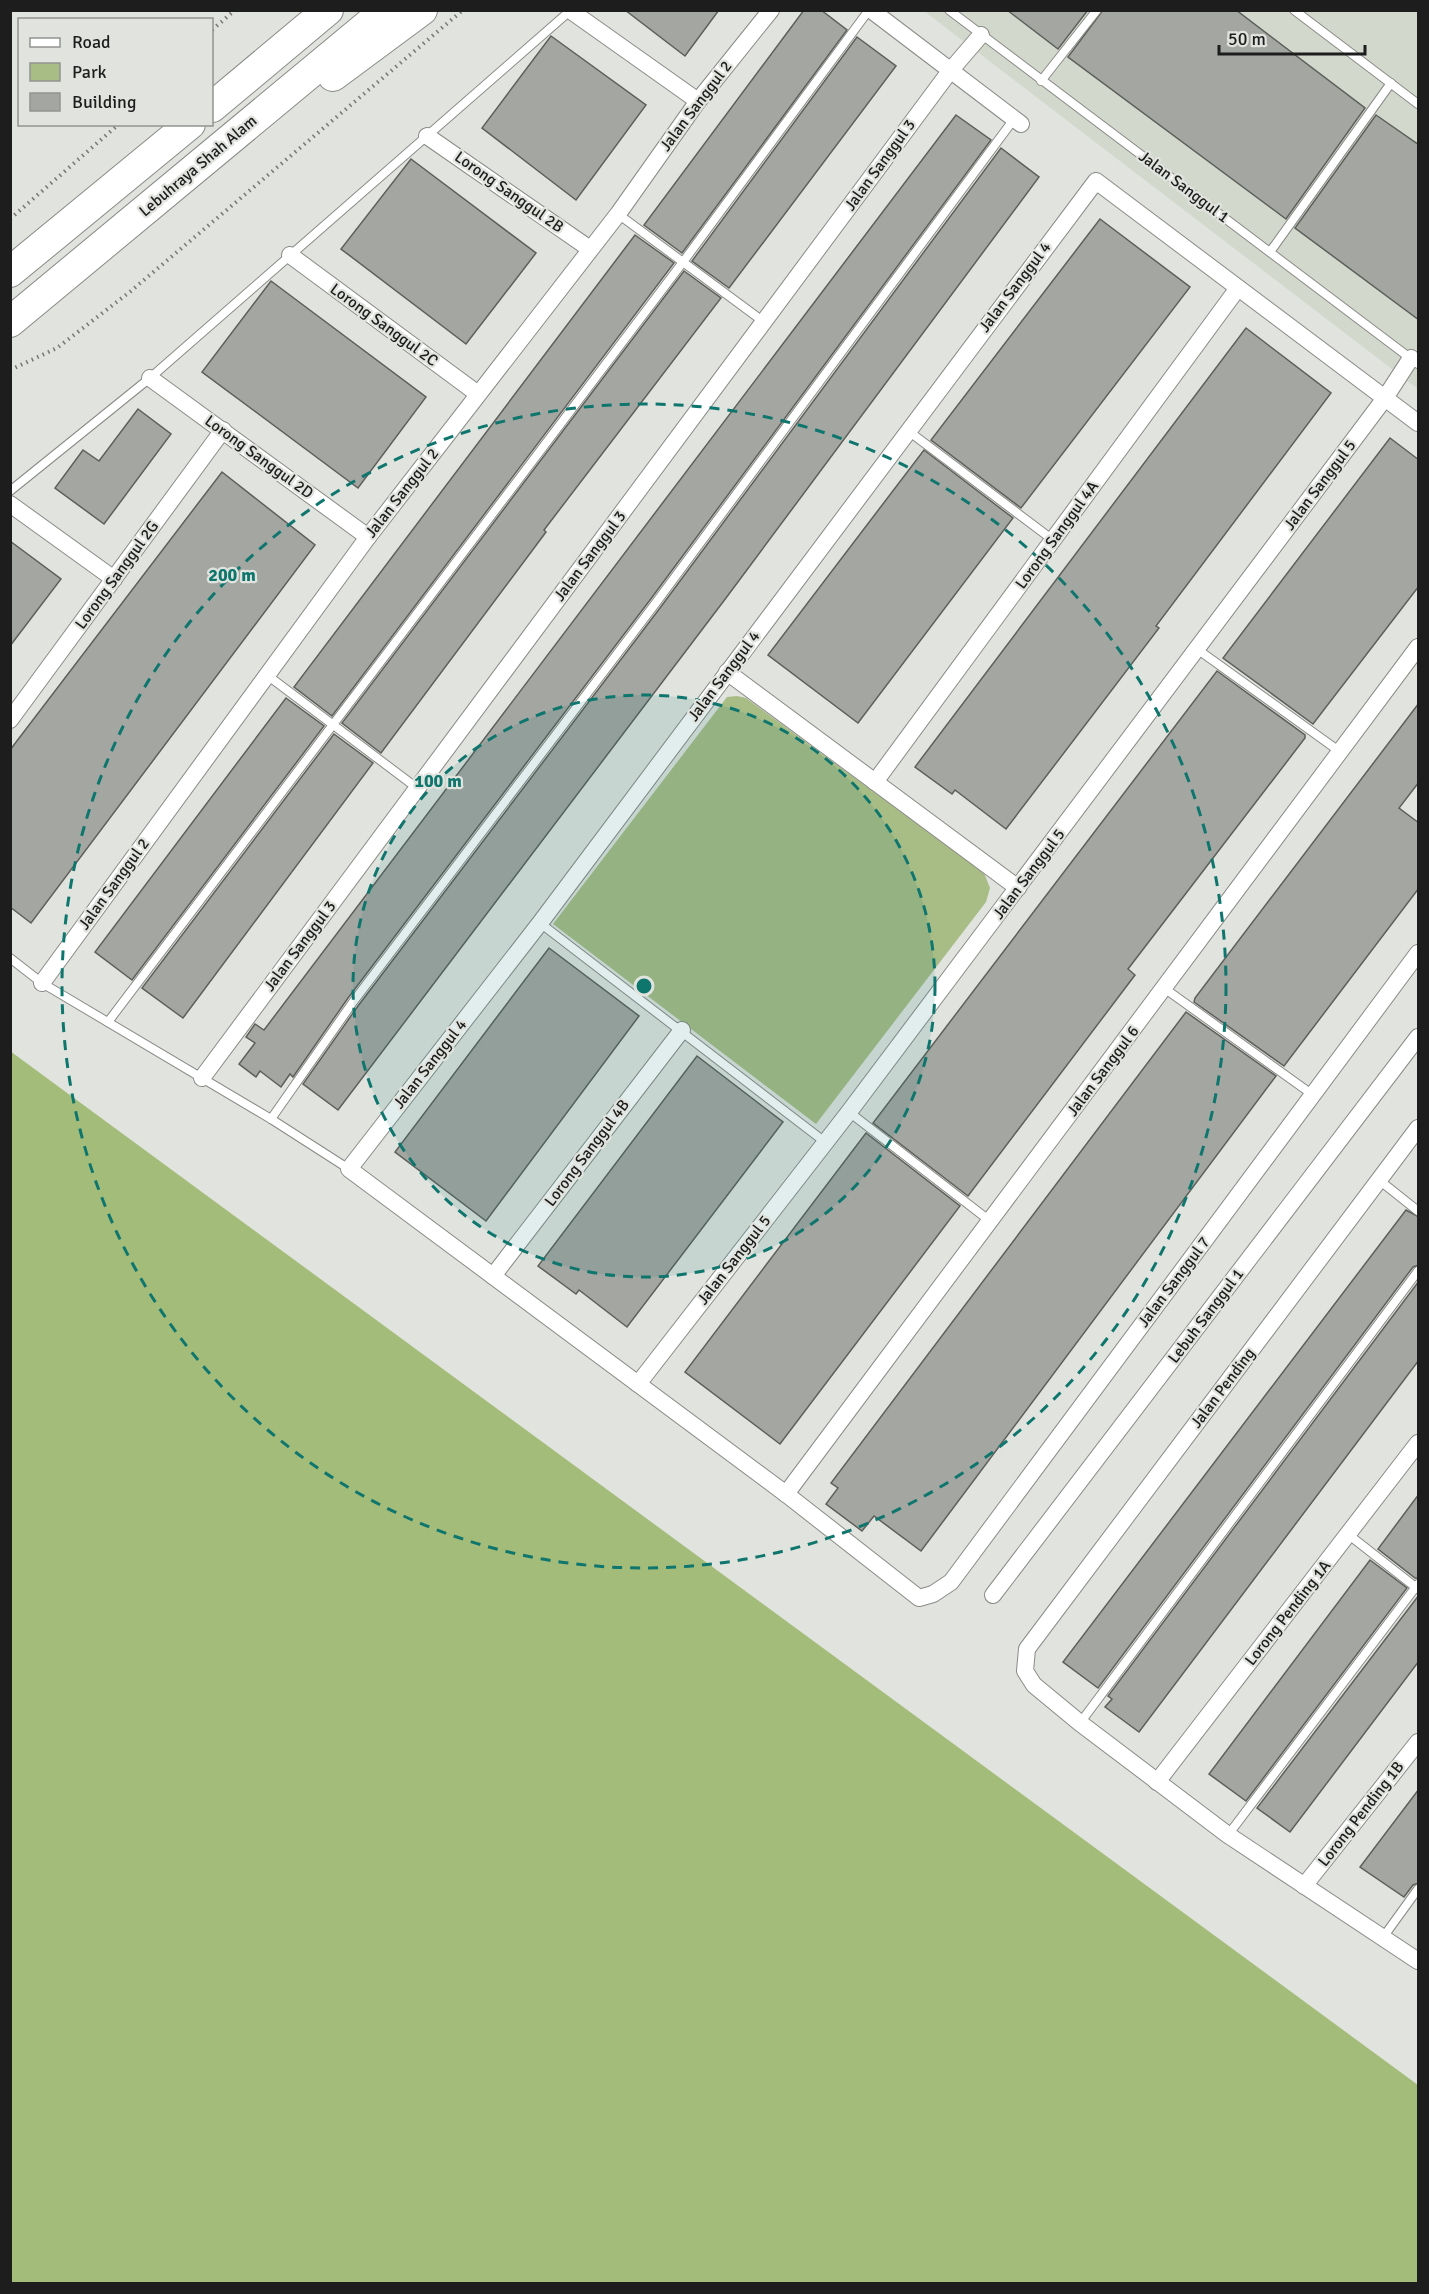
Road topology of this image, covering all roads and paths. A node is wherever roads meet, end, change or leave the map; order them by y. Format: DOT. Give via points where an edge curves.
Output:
graph roads {
  1 [pos="235,10"];
  2 [pos="328,10"];
  3 [pos="386,10"];
  4 [pos="422,10"];
  5 [pos="463,10"];
  6 [pos="771,10"];
  7 [pos="870,10"];
  8 [pos="949,10"];
  9 [pos="1097,10"];
  10 [pos="1294,10"];
  11 [pos="571,11"];
  12 [pos="213,29"];
  13 [pos="981,35"];
  14 [pos="950,71"];
  15 [pos="1041,81"];
  16 [pos="1390,83"];
  17 [pos="698,101"];
  18 [pos="1419,104"];
  19 [pos="213,106"];
  20 [pos="1017,122"];
  21 [pos="116,126"];
  22 [pos="188,126"];
  23 [pos="428,136"];
  24 [pos="221,147"];
  25 [pos="618,214"];
  26 [pos="10,219"];
  27 [pos="590,249"];
  28 [pos="1270,252"];
  29 [pos="290,255"];
  30 [pos="683,262"];
  31 [pos="10,272"];
  32 [pos="1238,288"];
  33 [pos="10,322"];
  34 [pos="765,323"];
  35 [pos="1415,361"];
  36 [pos="10,370"];
  37 [pos="150,378"];
  38 [pos="478,394"];
  39 [pos="1384,398"];
  40 [pos="1419,423"];
  41 [pos="223,430"];
  42 [pos="907,430"];
  43 [pos="10,491"];
  44 [pos="10,504"];
  45 [pos="368,537"];
  46 [pos="1053,540"];
  47 [pos="114,579"];
  48 [pos="1419,647"];
  49 [pos="1197,649"];
  50 [pos="727,672"];
  51 [pos="267,675"];
  52 [pos="10,720"];
  53 [pos="333,725"];
  54 [pos="1339,751"];
  55 [pos="875,782"];
  56 [pos="417,788"];
  57 [pos="1018,888"];
  58 [pos="540,923"];
  59 [pos="1419,953"];
  60 [pos="10,958"];
  61 [pos="42,982"];
  62 [pos="1164,988"];
  63 [pos="108,1022"];
  64 [pos="682,1030"];
  65 [pos="1419,1037"];
  66 [pos="202,1078"];
  67 [pos="1313,1095"];
  68 [pos="849,1112"];
  69 [pos="271,1119"];
  70 [pos="1419,1128"];
  71 [pos="825,1142"];
  72 [pos="349,1169"];
  73 [pos="1379,1180"];
  74 [pos="1419,1211"];
  75 [pos="990,1221"];
  76 [pos="1419,1271"];
  77 [pos="493,1276"];
  78 [pos="638,1384"];
  79 [pos="1419,1443"];
  80 [pos="786,1494"];
  81 [pos="1349,1535"];
  82 [pos="1418,1587"];
  83 [pos="993,1595"];
  84 [pos="1080,1723"];
  85 [pos="1419,1742"];
  86 [pos="1157,1782"];
  87 [pos="1228,1835"];
  88 [pos="1304,1886"];
  89 [pos="1419,1889"];
  90 [pos="1384,1936"];
  91 [pos="1419,1961"];
  1 -- 12 [label="path"];
  2 -- 19 [label="highway"];
  3 -- 24 [label="highway, Lebuhraya Shah Alam"];
  4 -- 24 [label="highway" via="357,61"];
  5 -- 36 [label="path" via="131,291 57,348"];
  6 -- 17 [label="street, Jalan Sanggul 2"];
  7 -- 14 [label="street"];
  7 -- 30 [label="lane"];
  8 -- 13 [label="lane, Jalan Sanggul 1"];
  9 -- 15 [label="lane"];
  10 -- 16 [label="lane"];
  11 -- 17 [label="street"];
  11 -- 23 [label="lane"];
  13 -- 14 [label="street, Jalan Sanggul 3"];
  13 -- 15 [label="lane, Jalan Sanggul 1"];
  14 -- 20 [label="street"];
  14 -- 34 [label="street, Jalan Sanggul 3"];
  15 -- 28 [label="lane, Jalan Sanggul 1"];
  16 -- 18 [label="lane"];
  16 -- 28 [label="lane"];
  17 -- 25 [label="street, Jalan Sanggul 2"];
  20 -- 69 [label="lane" via="353,1002"];
  21 -- 26 [label="path"];
  22 -- 31 [label="highway"];
  23 -- 27 [label="street, Lorong Sanggul 2B"];
  23 -- 29 [label="lane"];
  24 -- 33 [label="highway, Lebuhraya Shah Alam"];
  25 -- 27 [label="street, Jalan Sanggul 2"];
  25 -- 30 [label="lane"];
  27 -- 38 [label="street, Jalan Sanggul 2"];
  28 -- 35 [label="lane, Jalan Sanggul 1"];
  29 -- 37 [label="lane"];
  29 -- 38 [label="street, Lorong Sanggul 2C"];
  30 -- 34 [label="lane"];
  30 -- 53 [label="lane"];
  32 -- 39 [label="street"];
  32 -- 42 [label="street, Jalan Sanggul 4" via="1096,181"];
  32 -- 46 [label="street, Lorong Sanggul 4A"];
  34 -- 56 [label="street, Jalan Sanggul 3"];
  35 -- 39 [label="street, Jalan Sanggul 5"];
  37 -- 41 [label="street, Lorong Sanggul 2D"];
  37 -- 43 [label="lane"];
  38 -- 45 [label="street, Jalan Sanggul 2"];
  39 -- 40 [label="street"];
  39 -- 49 [label="street, Jalan Sanggul 5"];
  41 -- 45 [label="street, Lorong Sanggul 2D"];
  41 -- 47 [label="street, Lorong Sanggul 2G"];
  42 -- 46 [label="lane"];
  42 -- 50 [label="street, Jalan Sanggul 4"];
  44 -- 47 [label="street"];
  45 -- 51 [label="street, Jalan Sanggul 2"];
  46 -- 55 [label="street, Lorong Sanggul 4A"];
  47 -- 52 [label="street, Lorong Sanggul 2G"];
  48 -- 54 [label="street, Jalan Sanggul 6"];
  49 -- 54 [label="lane"];
  49 -- 57 [label="street, Jalan Sanggul 5"];
  50 -- 55 [label="street"];
  50 -- 58 [label="street, Jalan Sanggul 4"];
  51 -- 53 [label="lane"];
  51 -- 61 [label="street, Jalan Sanggul 2"];
  53 -- 56 [label="lane"];
  53 -- 63 [label="lane"];
  54 -- 62 [label="street, Jalan Sanggul 6"];
  55 -- 57 [label="street"];
  56 -- 66 [label="street, Jalan Sanggul 3"];
  57 -- 68 [label="street, Jalan Sanggul 5"];
  58 -- 64 [label="lane"];
  58 -- 72 [label="street, Jalan Sanggul 4"];
  59 -- 67 [label="street, Jalan Sanggul 7"];
  60 -- 61 [label="lane"];
  61 -- 63 [label="lane"];
  62 -- 67 [label="lane"];
  62 -- 75 [label="street, Jalan Sanggul 6"];
  63 -- 66 [label="lane"];
  64 -- 71 [label="lane"];
  64 -- 77 [label="street, Lorong Sanggul 4B"];
  65 -- 83 [label="street, Lebuh Sanggul 1"];
  66 -- 69 [label="lane"];
  67 -- 80 [label="street, Jalan Sanggul 7" via="951,1582 919,1598"];
  68 -- 71 [label="street, Jalan Sanggul 5"];
  68 -- 75 [label="lane"];
  69 -- 72 [label="lane"];
  70 -- 73 [label="street, Jalan Pending"];
  71 -- 78 [label="street, Jalan Sanggul 5"];
  72 -- 77 [label="street"];
  73 -- 74 [label="lane"];
  73 -- 84 [label="street, Jalan Pending" via="1027,1649 1025,1671 1034,1685"];
  75 -- 80 [label="street, Jalan Sanggul 6"];
  76 -- 84 [label="lane"];
  77 -- 78 [label="street"];
  78 -- 80 [label="street"];
  79 -- 81 [label="street, Lorong Pending 1A"];
  81 -- 82 [label="lane"];
  81 -- 86 [label="street, Lorong Pending 1A"];
  82 -- 87 [label="lane"];
  84 -- 86 [label="street"];
  85 -- 88 [label="street, Lorong Pending 1B"];
  86 -- 87 [label="street"];
  87 -- 88 [label="street"];
  88 -- 90 [label="street"];
  89 -- 90 [label="lane"];
  90 -- 91 [label="street"];
}
